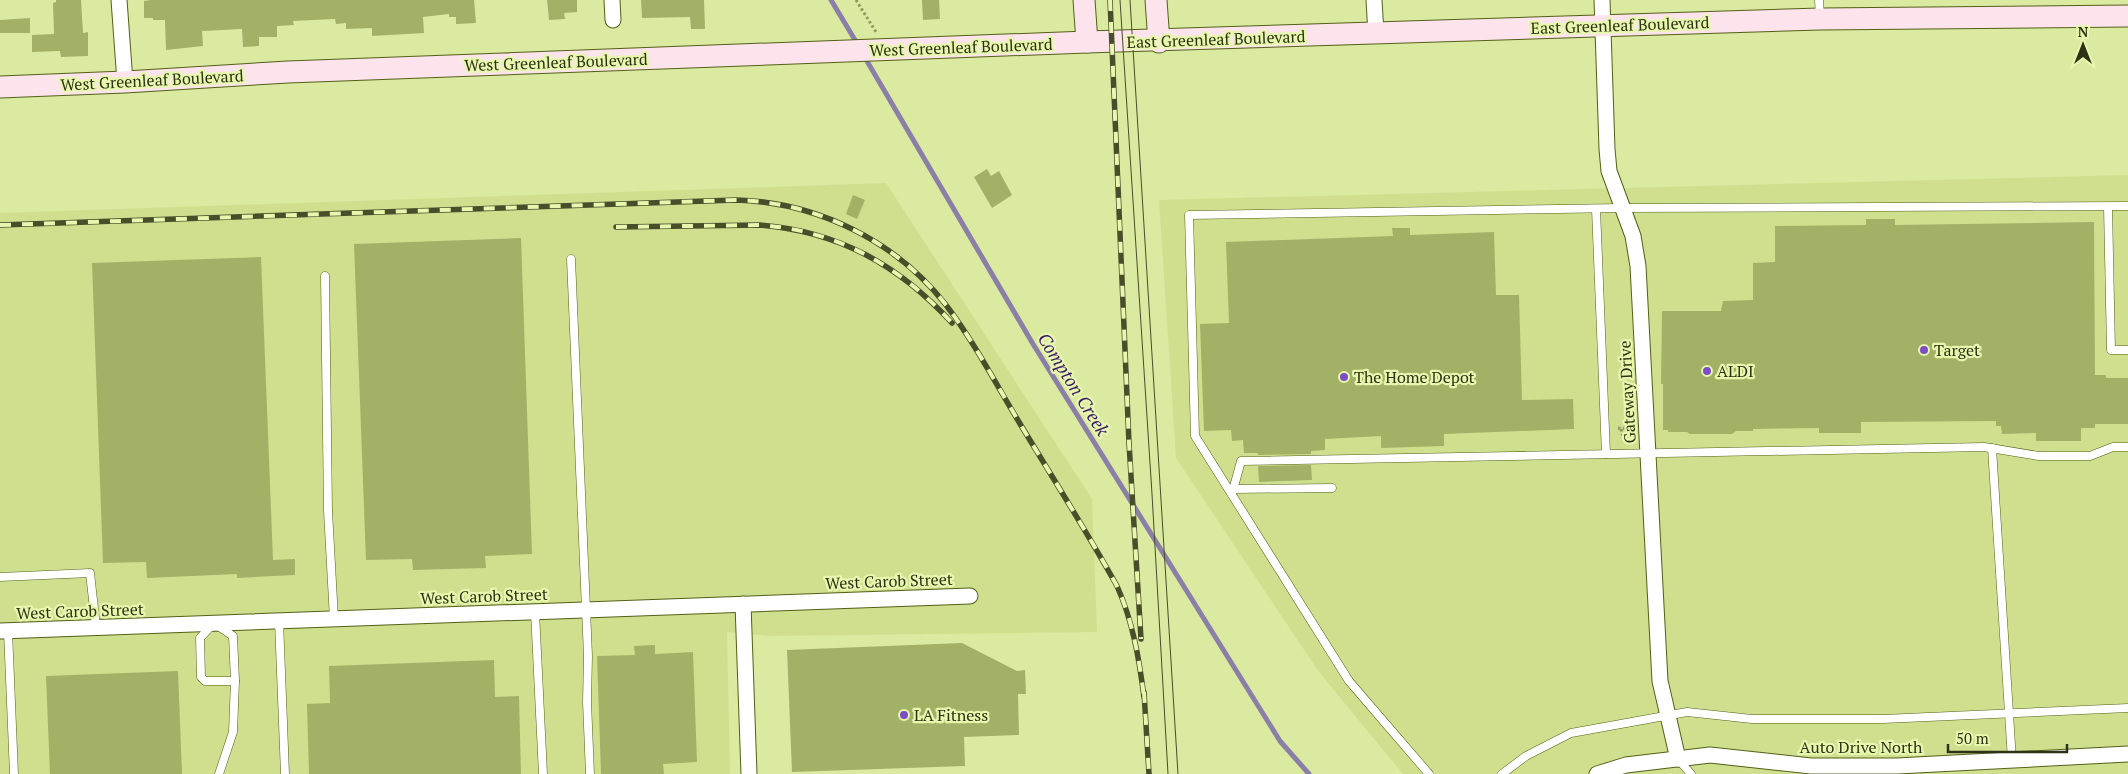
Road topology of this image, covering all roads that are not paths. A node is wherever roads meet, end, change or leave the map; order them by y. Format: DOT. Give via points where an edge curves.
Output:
graph roads {
  1 [pos="119,0"];
  2 [pos="612,0"];
  3 [pos="1084,0"];
  4 [pos="1156,0"];
  5 [pos="1374,0"];
  6 [pos="1602,0"];
  7 [pos="1819,10"];
  8 [pos="2128,16"];
  9 [pos="613,20"];
  10 [pos="1604,26"];
  11 [pos="1376,34"];
  12 [pos="1087,42"];
  13 [pos="1113,42"];
  14 [pos="1159,42"];
  15 [pos="125,82"];
  16 [pos="0,87"];
  17 [pos="2128,206"];
  18 [pos="2108,207"];
  19 [pos="1596,208"];
  20 [pos="1622,208"];
  21 [pos="571,259"];
  22 [pos="326,276"];
  23 [pos="2128,350"];
  24 [pos="2128,446"];
  25 [pos="1992,448"];
  26 [pos="1606,454"];
  27 [pos="1648,454"];
  28 [pos="1332,488"];
  29 [pos="1232,491"];
  30 [pos="0,577"];
  31 [pos="970,596"];
  32 [pos="743,604"];
  33 [pos="585,610"];
  34 [pos="535,612"];
  35 [pos="334,619"];
  36 [pos="279,621"];
  37 [pos="214,623"];
  38 [pos="96,627"];
  39 [pos="4,631"];
  40 [pos="235,681"];
  41 [pos="2128,708"];
  42 [pos="2008,713"];
  43 [pos="1667,714"];
  44 [pos="2128,754"];
  45 [pos="1678,759"];
  46 [pos="2012,760"];
  47 [pos="14,774"];
  48 [pos="219,774"];
  49 [pos="285,774"];
  50 [pos="542,774"];
  51 [pos="590,774"];
  52 [pos="748,774"];
  53 [pos="1429,774"];
  54 [pos="1502,774"];
  55 [pos="1597,774"];
  56 [pos="1691,774"];
  1 -- 15 [label="street"];
  2 -- 9 [label="street"];
  3 -- 12 [label="street"];
  4 -- 14 [label="street"];
  5 -- 11 [label="street"];
  6 -- 10 [label="street, Gateway Drive"];
  7 -- 8 [label="street, East Greenleaf Boulevard"];
  7 -- 10 [label="street, East Greenleaf Boulevard"];
  10 -- 11 [label="street, East Greenleaf Boulevard"];
  10 -- 20 [label="street, Gateway Drive" via="1609,171"];
  11 -- 14 [label="street, East Greenleaf Boulevard"];
  12 -- 13 [label="street, West Greenleaf Boulevard"];
  12 -- 15 [label="street, West Greenleaf Boulevard" via="288,72"];
  13 -- 14 [label="street, East Greenleaf Boulevard"];
  15 -- 16 [label="street, West Greenleaf Boulevard"];
  17 -- 18 [label="lane"];
  18 -- 20 [label="lane"];
  18 -- 23 [label="lane" via="2111,350"];
  19 -- 20 [label="lane"];
  19 -- 26 [label="lane"];
  19 -- 29 [label="lane" via="1190,215 1195,436"];
  20 -- 27 [label="street, Gateway Drive" via="1633,236 1638,266"];
  21 -- 33 [label="lane"];
  22 -- 35 [label="lane" via="328,511"];
  24 -- 25 [label="lane" via="2114,447 2090,456 2039,456"];
  25 -- 27 [label="lane"];
  25 -- 42 [label="lane"];
  26 -- 27 [label="lane"];
  26 -- 29 [label="lane" via="1241,461"];
  27 -- 43 [label="street, Gateway Drive" via="1660,681"];
  28 -- 29 [label="lane"];
  29 -- 53 [label="lane" via="1349,681"];
  30 -- 38 [label="lane" via="90,573"];
  31 -- 32 [label="street, West Carob Street"];
  32 -- 33 [label="street, West Carob Street"];
  32 -- 52 [label="street"];
  33 -- 34 [label="street, West Carob Street"];
  33 -- 51 [label="lane"];
  34 -- 35 [label="street, West Carob Street"];
  34 -- 50 [label="lane"];
  35 -- 36 [label="street, West Carob Street"];
  36 -- 37 [label="street, West Carob Street"];
  36 -- 49 [label="lane"];
  37 -- 38 [label="street, West Carob Street"];
  37 -- 40 [label="lane" via="233,636"];
  37 -- 40 [label="lane" via="200,638 201,677 205,682"];
  38 -- 39 [label="street, West Carob Street"];
  39 -- 47 [label="lane"];
  40 -- 48 [label="lane" via="233,732"];
  41 -- 42 [label="lane"];
  42 -- 43 [label="lane" via="1883,720 1752,720 1687,712"];
  42 -- 46 [label="lane"];
  43 -- 45 [label="street, Gateway Drive"];
  43 -- 54 [label="lane" via="1571,733 1526,756"];
  44 -- 46 [label="street, Auto Drive North"];
  45 -- 46 [label="street, Auto Drive North" via="1710,754 1810,766 1897,766"];
  45 -- 55 [label="street, Auto Drive North" via="1626,765"];
  45 -- 56 [label="lane"];
}
